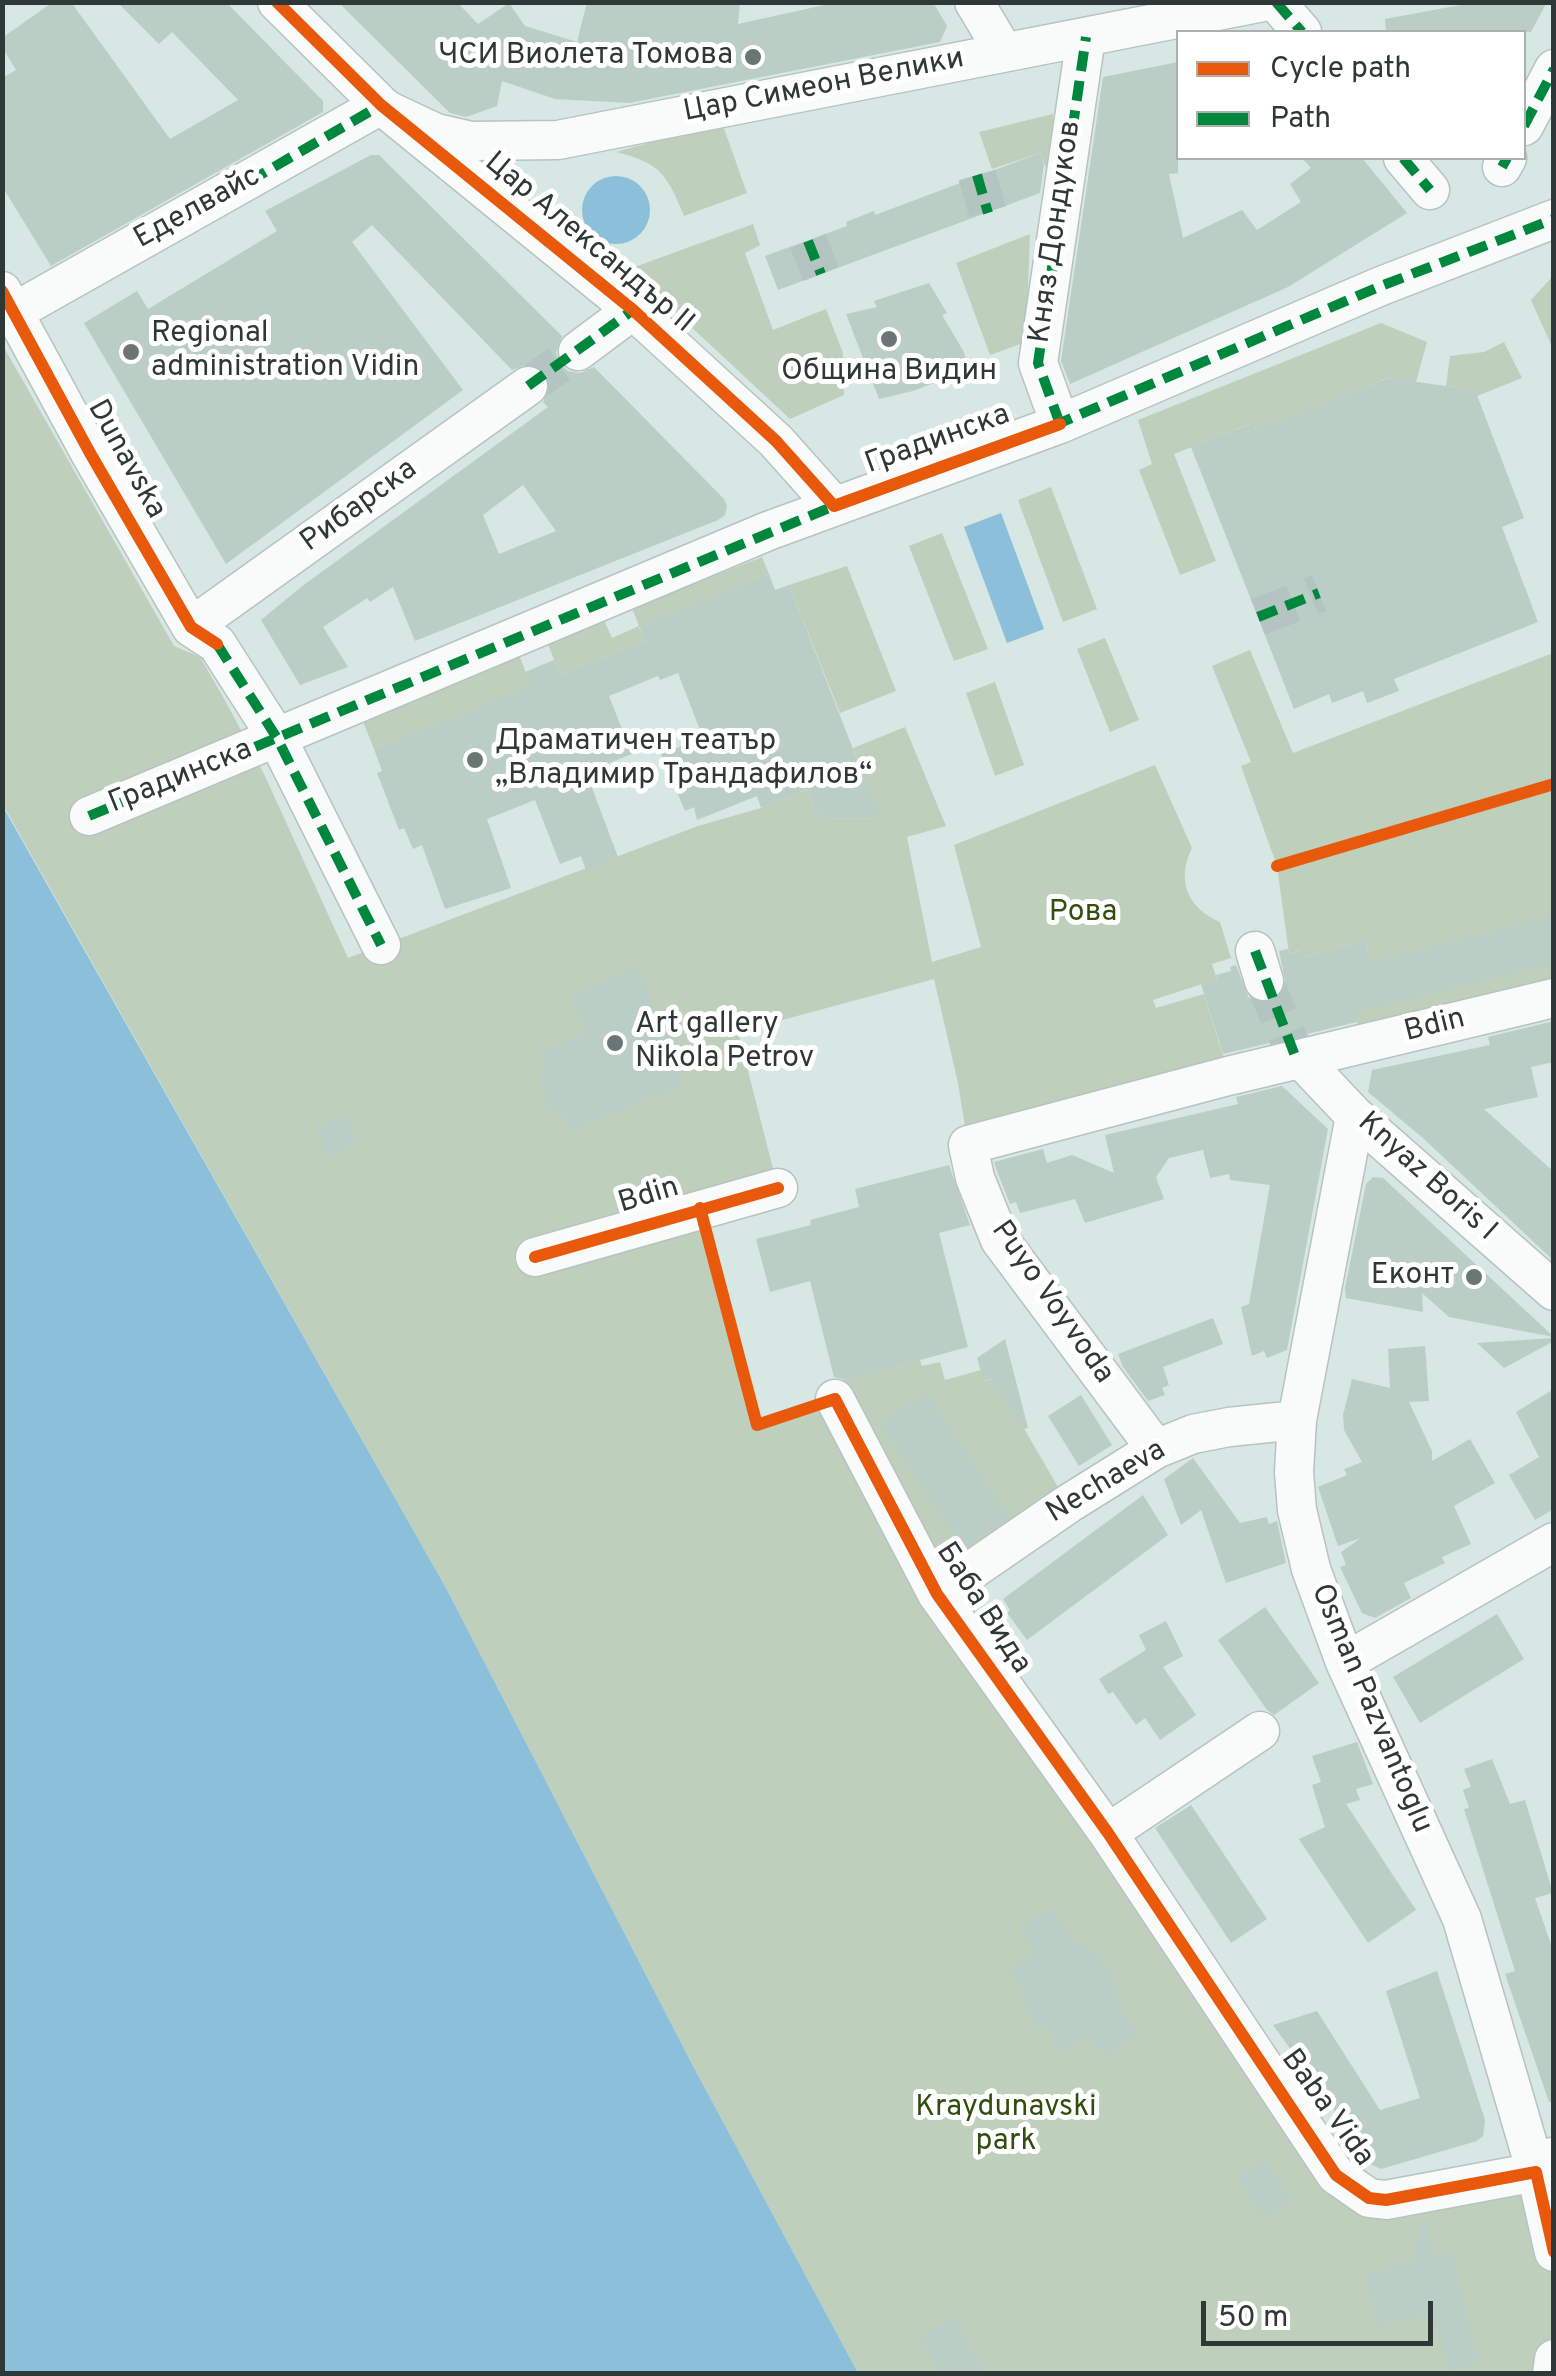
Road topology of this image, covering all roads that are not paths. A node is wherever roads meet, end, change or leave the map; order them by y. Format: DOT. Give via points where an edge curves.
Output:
graph roads {
  1 [pos="276,2"];
  2 [pos="974,2"];
  3 [pos="1263,2"];
  4 [pos="1276,2"];
  5 [pos="1078,27"];
  6 [pos="1300,30"];
  7 [pos="1004,52"];
  8 [pos="1554,68"];
  9 [pos="385,108"];
  10 [pos="1526,122"];
  11 [pos="1406,160"];
  12 [pos="1430,190"];
  13 [pos="1552,219"];
  14 [pos="8,301"];
  15 [pos="633,310"];
  16 [pos="578,351"];
  17 [pos="528,386"];
  18 [pos="1060,424"];
  19 [pos="834,506"];
  20 [pos="204,636"];
  21 [pos="278,738"];
  22 [pos="89,816"];
  23 [pos="381,945"];
  24 [pos="1554,998"];
  25 [pos="1297,1056"];
  26 [pos="1355,1116"];
  27 [pos="968,1144"];
  28 [pos="778,1188"];
  29 [pos="535,1257"];
  30 [pos="1554,1291"];
  31 [pos="835,1399"];
  32 [pos="1297,1420"];
  33 [pos="1156,1449"];
  34 [pos="1554,1542"];
  35 [pos="937,1594"];
  36 [pos="1345,1662"];
  37 [pos="1260,1730"];
  38 [pos="1108,1833"];
  39 [pos="1545,2163"];
  40 [pos="1554,2252"];
  41 [pos="1554,2359"];
  42 [pos="1552,2374"];
  1 -- 9 [label="street"];
  2 -- 7 [label="street"];
  3 -- 5 [label="street, Цар Симеон Велики"];
  4 -- 6 [label="street"];
  5 -- 7 [label="street, Цар Симеон Велики"];
  5 -- 18 [label="street, Княз Дондуков" via="1038,363"];
  7 -- 9 [label="street, Цар Симеон Велики" via="558,140 472,142"];
  8 -- 10 [label="street"];
  9 -- 14 [label="street, Еделвайс"];
  9 -- 15 [label="street, Цар Александър II"];
  11 -- 12 [label="street"];
  13 -- 18 [label="street, Градинска"];
  14 -- 20 [label="street, Dunavska" via="90,453"];
  15 -- 16 [label="street"];
  15 -- 19 [label="street, Цар Александър II" via="776,441"];
  17 -- 20 [label="street, Рибарска"];
  18 -- 19 [label="street, Градинска"];
  19 -- 21 [label="street, Градинска"];
  20 -- 21 [label="street, Dunavska"];
  21 -- 22 [label="street, Градинска"];
  21 -- 23 [label="street, Dunavska"];
  24 -- 25 [label="street, Bdin"];
  25 -- 26 [label="street, Knyaz Boris I"];
  25 -- 27 [label="street, Bdin"];
  26 -- 30 [label="street, Knyaz Boris I"];
  26 -- 32 [label="street, Osman Pazvantoglu"];
  27 -- 33 [label="street, Puyo Voyvoda" via="1000,1240"];
  28 -- 29 [label="street, Bdin"];
  31 -- 35 [label="street, Баба Вида"];
  32 -- 33 [label="street, Nechaeva" via="1228,1426"];
  32 -- 36 [label="street, Osman Pazvantoglu" via="1297,1510"];
  33 -- 35 [label="street, Nechaeva"];
  34 -- 36 [label="street"];
  35 -- 38 [label="street, Баба Вида"];
  36 -- 39 [label="street, Osman Pazvantoglu" via="1462,1919"];
  37 -- 38 [label="street"];
  38 -- 39 [label="street, Baba Vida" via="1336,2175 1352,2188 1386,2200"];
  39 -- 40 [label="street"];
  41 -- 42 [label="street"];
}
